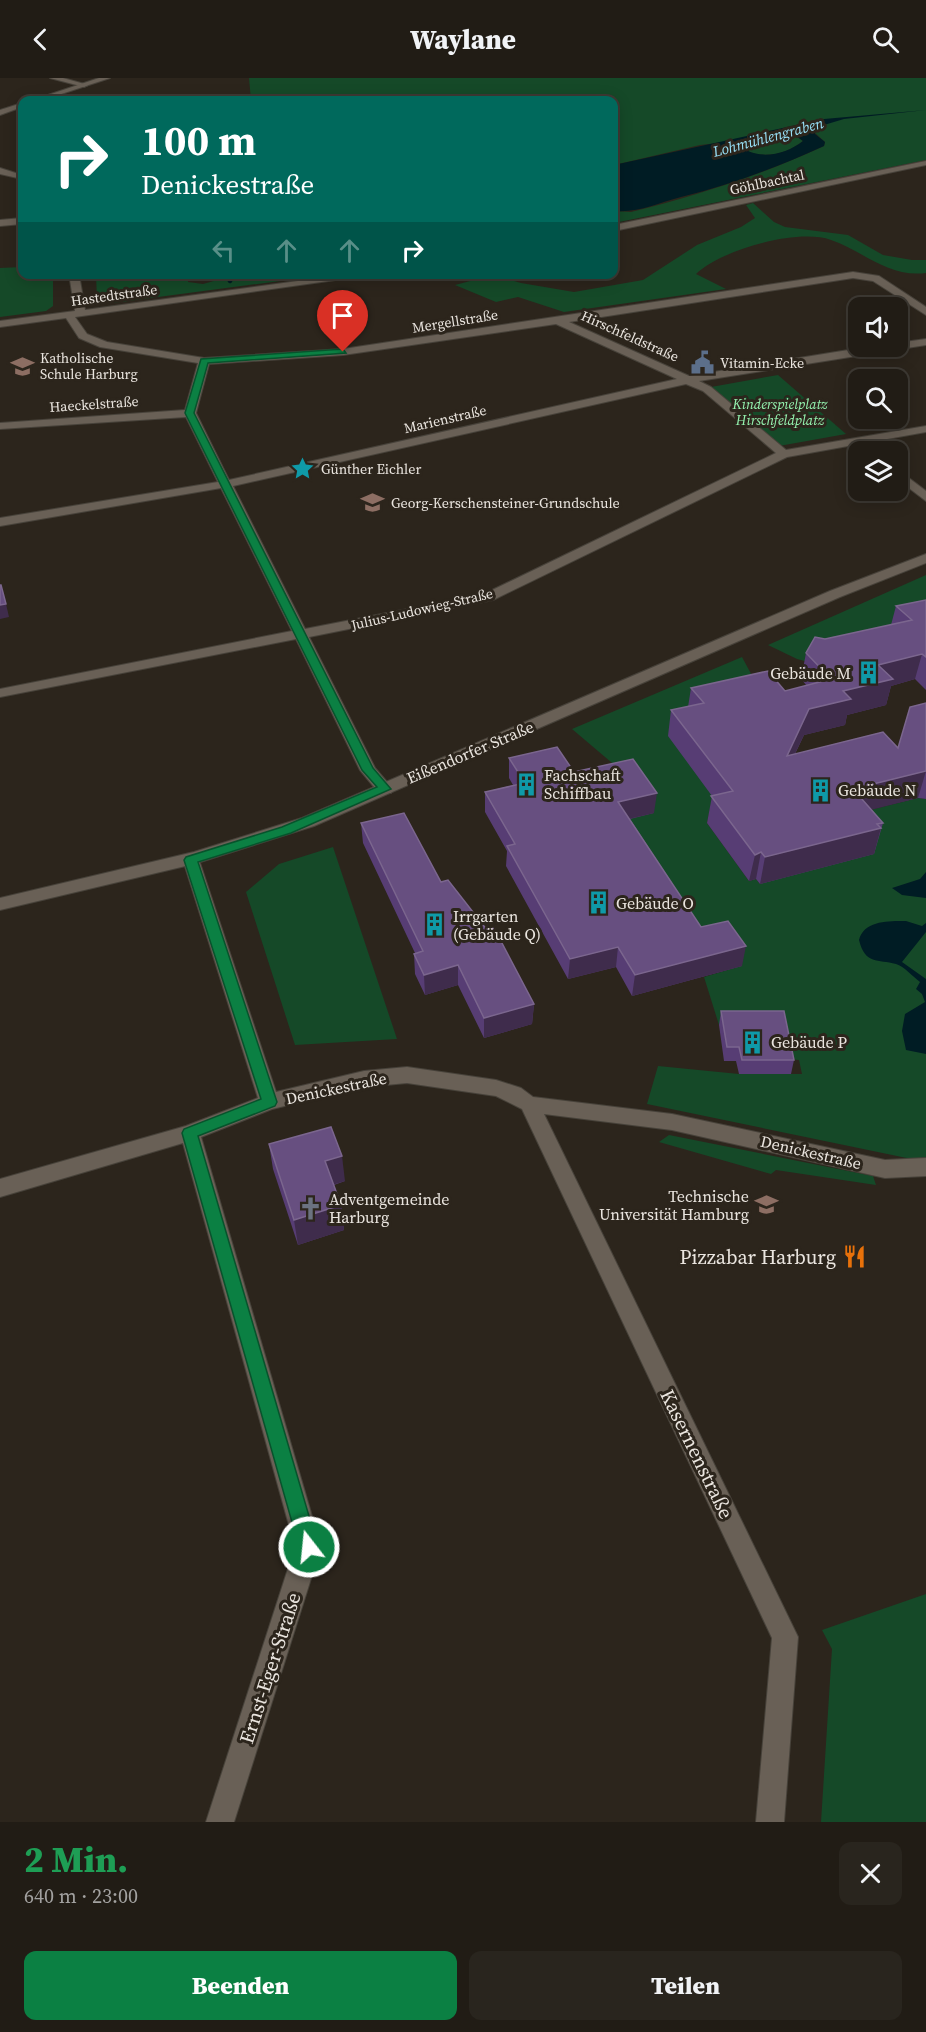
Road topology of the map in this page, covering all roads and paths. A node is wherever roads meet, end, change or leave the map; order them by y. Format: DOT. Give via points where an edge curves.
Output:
graph roads {
  1 [pos="54,78"];
  2 [pos="106,78"];
  3 [pos="84,85"];
  4 [pos="50,96"];
  5 [pos="18,106"];
  6 [pos="0,113"];
  7 [pos="926,163"];
  8 [pos="0,171"];
  9 [pos="18,176"];
  10 [pos="18,221"];
  11 [pos="0,223"];
  12 [pos="618,227"];
  13 [pos="74,279"];
  14 [pos="336,279"];
  15 [pos="926,312"];
  16 [pos="81,313"];
  17 [pos="69,315"];
  18 [pos="556,320"];
  19 [pos="0,324"];
  20 [pos="926,342"];
  21 [pos="908,344"];
  22 [pos="848,354"];
  23 [pos="204,360"];
  24 [pos="692,379"];
  25 [pos="190,413"];
  26 [pos="0,426"];
  27 [pos="926,429"];
  28 [pos="859,441"];
  29 [pos="848,443"];
  30 [pos="784,454"];
  31 [pos="908,482"];
  32 [pos="226,484"];
  33 [pos="926,497"];
  34 [pos="0,522"];
  35 [pos="926,558"];
  36 [pos="300,635"];
  37 [pos="0,693"];
  38 [pos="385,789"];
  39 [pos="191,860"];
  40 [pos="0,904"];
  41 [pos="269,1102"];
  42 [pos="529,1104"];
  43 [pos="190,1133"];
  44 [pos="926,1167"];
  45 [pos="0,1188"];
  46 [pos="220,1822"];
  47 [pos="770,1822"];
  1 -- 3 [label="street"];
  2 -- 3 [label="street"];
  3 -- 4 [label="street"];
  5 -- 6 [label="street"];
  7 -- 12 [label="street, Göhlbachtal"];
  8 -- 9 [label="street"];
  10 -- 11 [label="street"];
  13 -- 16 [label="street"];
  14 -- 16 [label="street, Hastedtstraße"];
  15 -- 18 [label="street, Mergellstraße" via="876,278 857,275"];
  16 -- 17 [label="street, Hastedtstraße"];
  17 -- 19 [label="street, Hastedtstraße"];
  17 -- 23 [label="street, Mergellstraße" via="83,336 104,345"];
  18 -- 23 [label="street, Mergellstraße" via="343,352"];
  18 -- 24 [label="street, Hirschfeldstraße"];
  20 -- 21 [label="street, Marienstraße"];
  22 -- 24 [label="street, Marienstraße"];
  23 -- 25 [label="street"];
  24 -- 30 [label="street, Hirschfeldstraße"];
  24 -- 32 [label="street, Marienstraße"];
  25 -- 26 [label="street, Haeckelstraße"];
  25 -- 32 [label="street"];
  27 -- 28 [label="street, Julius-Ludowieg-Straße"];
  29 -- 30 [label="street, Julius-Ludowieg-Straße"];
  30 -- 36 [label="street, Julius-Ludowieg-Straße" via="488,597"];
  31 -- 33 [label="street"];
  32 -- 34 [label="street, Marienstraße"];
  32 -- 36 [label="street"];
  35 -- 38 [label="street, Eißendorfer Straße"];
  36 -- 37 [label="street, Julius-Ludowieg-Straße"];
  36 -- 38 [label="street" via="368,770"];
  38 -- 39 [label="street, Eißendorfer Straße" via="286,830"];
  39 -- 40 [label="street, Eißendorfer Straße"];
  39 -- 41 [label="street"];
  41 -- 42 [label="street, Denickestraße" via="364,1079 407,1075 496,1088"];
  41 -- 43 [label="street, Denickestraße"];
  42 -- 44 [label="street, Denickestraße" via="672,1122 885,1169"];
  42 -- 47 [label="street, Kasernenstraße" via="785,1636"];
  43 -- 45 [label="street, Denickestraße"];
  43 -- 46 [label="street, Ernst-Eger-Straße" via="309,1547"];
}
